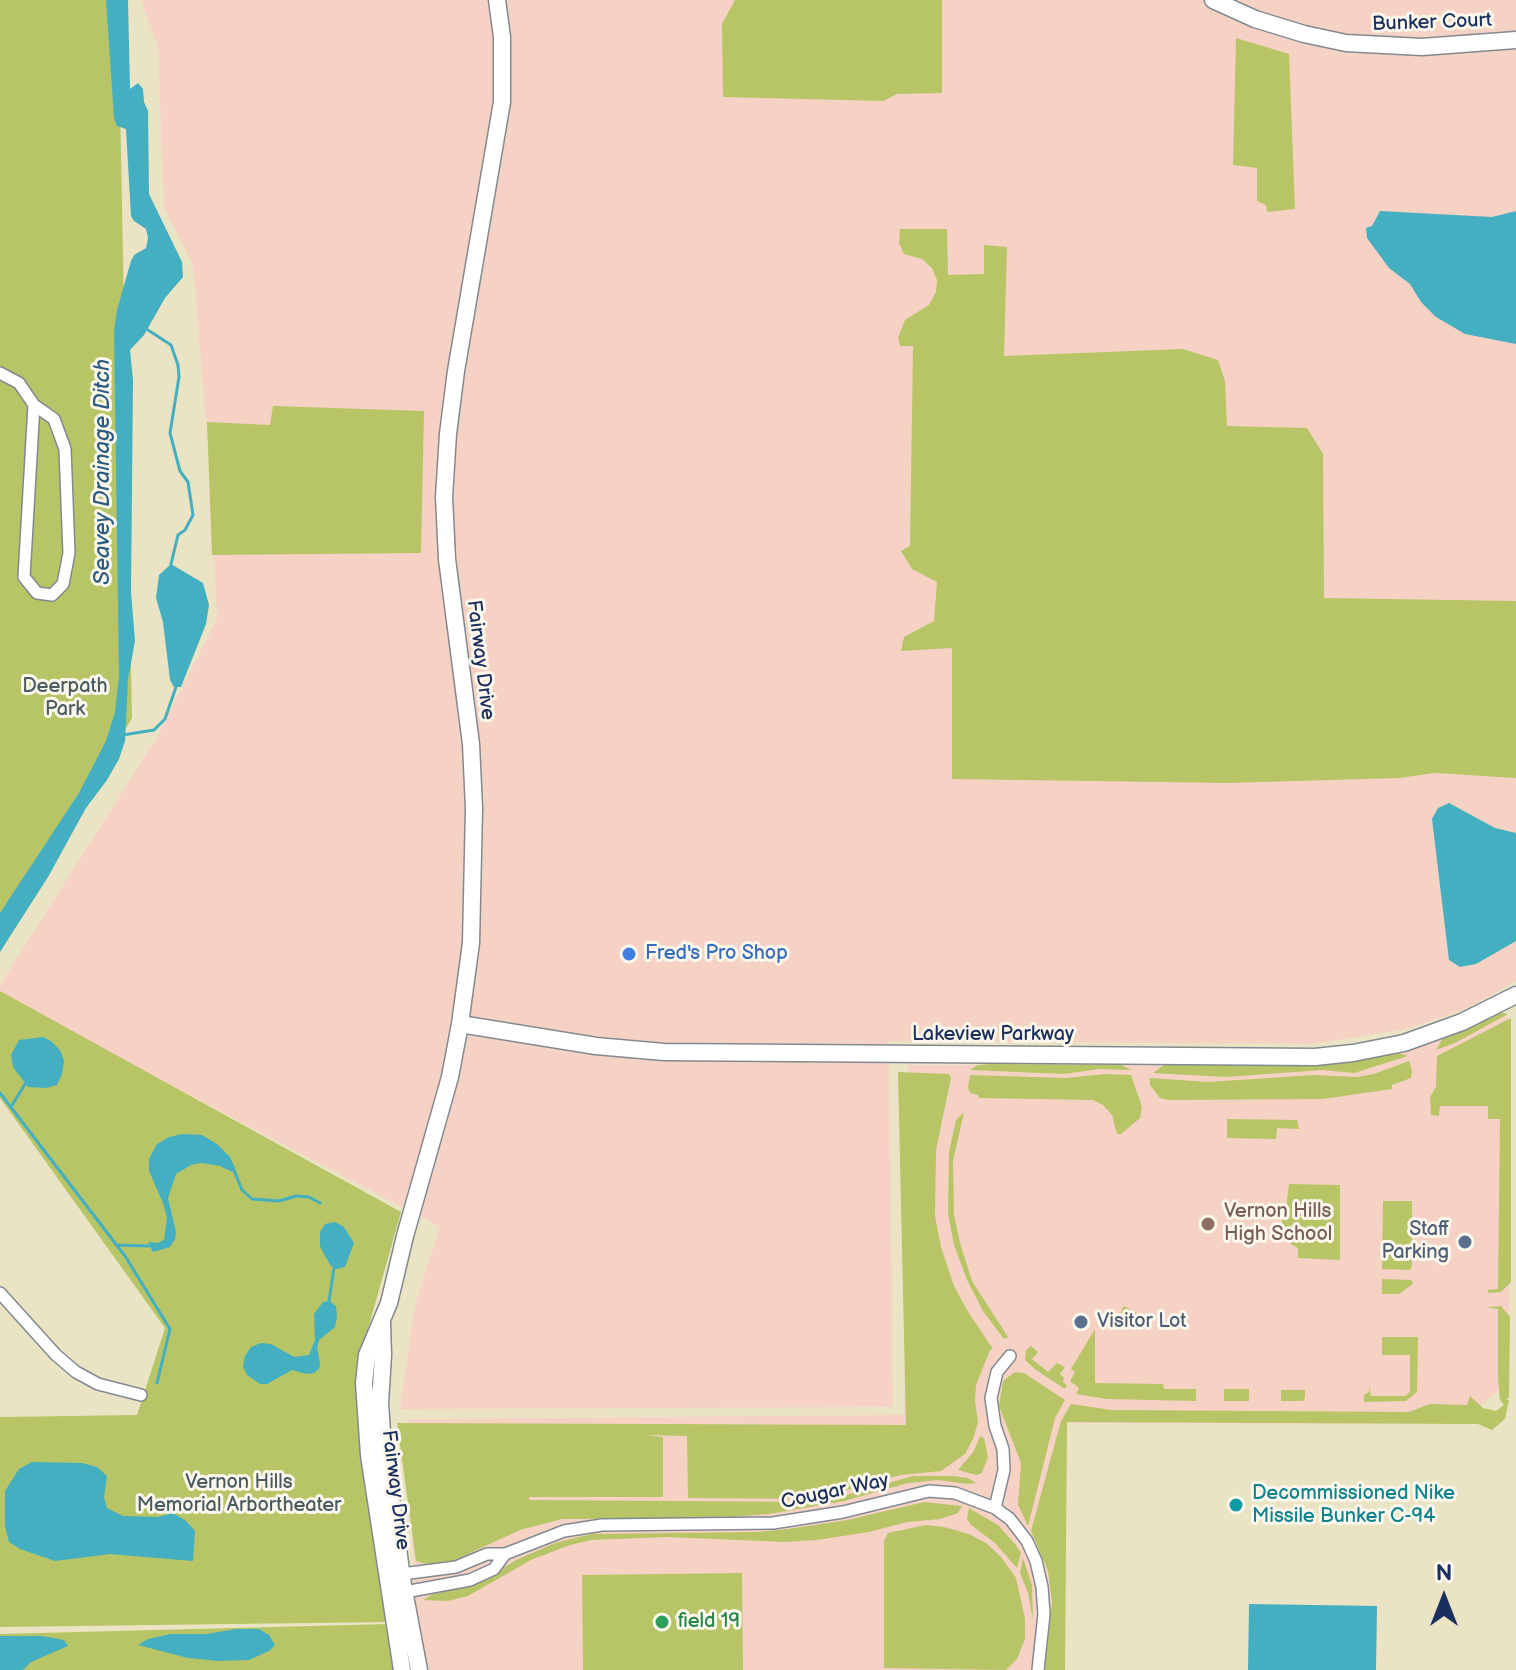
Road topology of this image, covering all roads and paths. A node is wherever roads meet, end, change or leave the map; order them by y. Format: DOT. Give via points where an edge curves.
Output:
graph roads {
  1 [pos="497,0"];
  2 [pos="1213,0"];
  3 [pos="1516,40"];
  4 [pos="0,373"];
  5 [pos="34,405"];
  6 [pos="1516,995"];
  7 [pos="460,1024"];
  8 [pos="0,1293"];
  9 [pos="382,1318"];
  10 [pos="1010,1356"];
  11 [pos="141,1395"];
  12 [pos="995,1508"];
  13 [pos="505,1554"];
  14 [pos="402,1574"];
  15 [pos="405,1592"];
  16 [pos="402,1670"];
  17 [pos="419,1670"];
  18 [pos="1038,1670"];
  1 -- 7 [label="main road, Fairway Drive" via="502,102 455,381 444,497 474,808 471,943"];
  2 -- 3 [label="main road, Bunker Court" via="1255,19 1346,43 1422,47"];
  4 -- 5 [label="street" via="19,383"];
  5 -- 5 [label="street" via="24,577 37,593 52,595 63,584 69,553 65,449 54,419"];
  6 -- 7 [label="main road, Lakeview Parkway" via="1404,1043 1315,1057 664,1052"];
  7 -- 9 [label="main road, Fairway Drive" via="434,1139"];
  8 -- 11 [label="street" via="76,1372"];
  9 -- 14 [label="main road, Fairway Drive" via="382,1432"];
  9 -- 16 [label="main road, Fairway Drive" via="367,1355 364,1407"];
  10 -- 12 [label="street" via="997,1372 991,1398 1004,1470"];
  12 -- 13 [label="street, Cougar Way" via="955,1493 929,1491 773,1523 590,1527 564,1531"];
  12 -- 18 [label="street, Cougar Way" via="1010,1519 1036,1561 1044,1614"];
  13 -- 14 [label="street, Cougar Way"];
  13 -- 15 [label="street, Cougar Way" via="494,1569 470,1580"];
  14 -- 15 [label="main road, Fairway Drive"];
  15 -- 17 [label="main road, Fairway Drive"];
}
